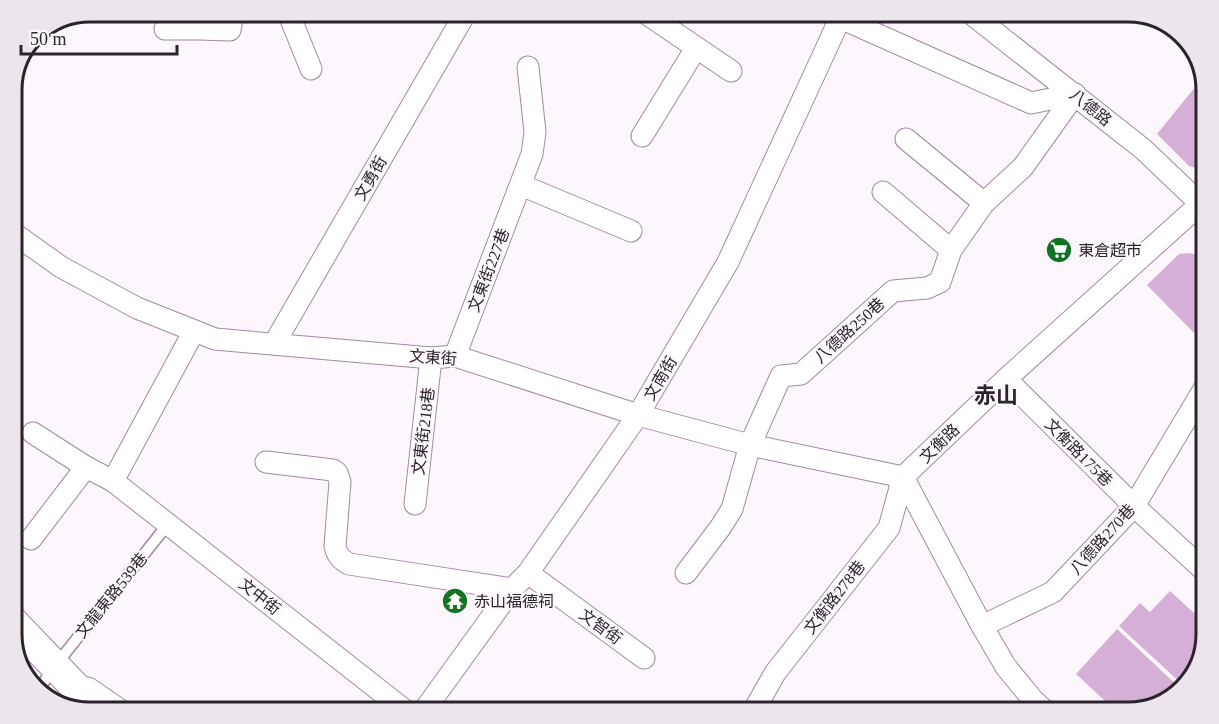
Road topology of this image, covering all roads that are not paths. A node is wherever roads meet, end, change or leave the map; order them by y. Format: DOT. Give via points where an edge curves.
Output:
graph roads {
  1 [pos="231,22"];
  2 [pos="292,22"];
  3 [pos="460,22"];
  4 [pos="658,22"];
  5 [pos="833,22"];
  6 [pos="854,22"];
  7 [pos="982,22"];
  8 [pos="165,29"];
  9 [pos="696,48"];
  10 [pos="528,67"];
  11 [pos="311,69"];
  12 [pos="730,71"];
  13 [pos="1075,94"];
  14 [pos="642,136"];
  15 [pos="906,139"];
  16 [pos="521,184"];
  17 [pos="882,192"];
  18 [pos="1196,196"];
  19 [pos="984,203"];
  20 [pos="1196,212"];
  21 [pos="631,231"];
  22 [pos="23,240"];
  23 [pos="951,250"];
  24 [pos="194,331"];
  25 [pos="274,344"];
  26 [pos="455,356"];
  27 [pos="432,358"];
  28 [pos="1006,379"];
  29 [pos="1196,402"];
  30 [pos="638,415"];
  31 [pos="33,433"];
  32 [pos="750,445"];
  33 [pos="266,462"];
  34 [pos="86,467"];
  35 [pos="903,477"];
  36 [pos="112,481"];
  37 [pos="415,504"];
  38 [pos="1134,506"];
  39 [pos="168,524"];
  40 [pos="31,539"];
  41 [pos="1196,563"];
  42 [pos="528,573"];
  43 [pos="687,573"];
  44 [pos="512,589"];
  45 [pos="982,626"];
  46 [pos="23,639"];
  47 [pos="644,658"];
  48 [pos="47,677"];
  49 [pos="83,701"];
  50 [pos="101,702"];
  51 [pos="394,702"];
  52 [pos="430,702"];
  53 [pos="759,702"];
  54 [pos="1035,702"];
  1 -- 8 [label="street" via="230,30"];
  2 -- 11 [label="street"];
  3 -- 25 [label="street, 文勇街"];
  4 -- 9 [label="street"];
  5 -- 30 [label="street, 文南街" via="728,262"];
  6 -- 13 [label="street" via="1031,103"];
  7 -- 13 [label="street, 八德路"];
  9 -- 12 [label="street"];
  9 -- 14 [label="street"];
  10 -- 16 [label="street, 文東街227巷" via="535,132"];
  13 -- 18 [label="street, 八德路"];
  13 -- 19 [label="street, 八德路250巷" via="1023,167"];
  15 -- 19 [label="street"];
  16 -- 21 [label="street"];
  16 -- 26 [label="street, 文東街227巷"];
  17 -- 23 [label="street"];
  19 -- 23 [label="street, 八德路250巷"];
  20 -- 28 [label="street, 文衡路"];
  22 -- 24 [label="street, 文東街" via="61,267 137,308"];
  23 -- 32 [label="street, 八德路250巷" via="940,282 927,288 892,291 801,374 781,376"];
  24 -- 25 [label="street, 文東街" via="215,339"];
  24 -- 36 [label="street"];
  25 -- 27 [label="street, 文東街"];
  26 -- 27 [label="street, 文東街"];
  26 -- 30 [label="street, 文東街"];
  27 -- 37 [label="street, 文東街218巷"];
  28 -- 35 [label="street, 文衡路"];
  28 -- 38 [label="street, 文衡路175巷"];
  29 -- 38 [label="street, 八德路270巷"];
  30 -- 32 [label="street, 文東街"];
  30 -- 42 [label="street, 文南街"];
  31 -- 34 [label="street, 文中街"];
  32 -- 35 [label="street, 文東街"];
  32 -- 43 [label="street" via="732,509"];
  33 -- 44 [label="street" via="337,473 340,482 335,546 341,560"];
  34 -- 36 [label="street, 文中街"];
  34 -- 40 [label="street"];
  35 -- 45 [label="street"];
  35 -- 53 [label="street, 文衡路278巷" via="889,528 775,673"];
  36 -- 39 [label="street, 文中街"];
  38 -- 41 [label="street, 文衡路175巷"];
  38 -- 45 [label="street, 八德路270巷" via="1053,592"];
  39 -- 48 [label="lane, 文龍東路539巷"];
  39 -- 51 [label="street, 文中街"];
  42 -- 44 [label="street, 文南街"];
  42 -- 47 [label="street, 文智街"];
  44 -- 52 [label="street, 文南街"];
  45 -- 54 [label="street" via="1006,667"];
  46 -- 48 [label="street"];
  48 -- 49 [label="street"];
  48 -- 50 [label="street"];
}
